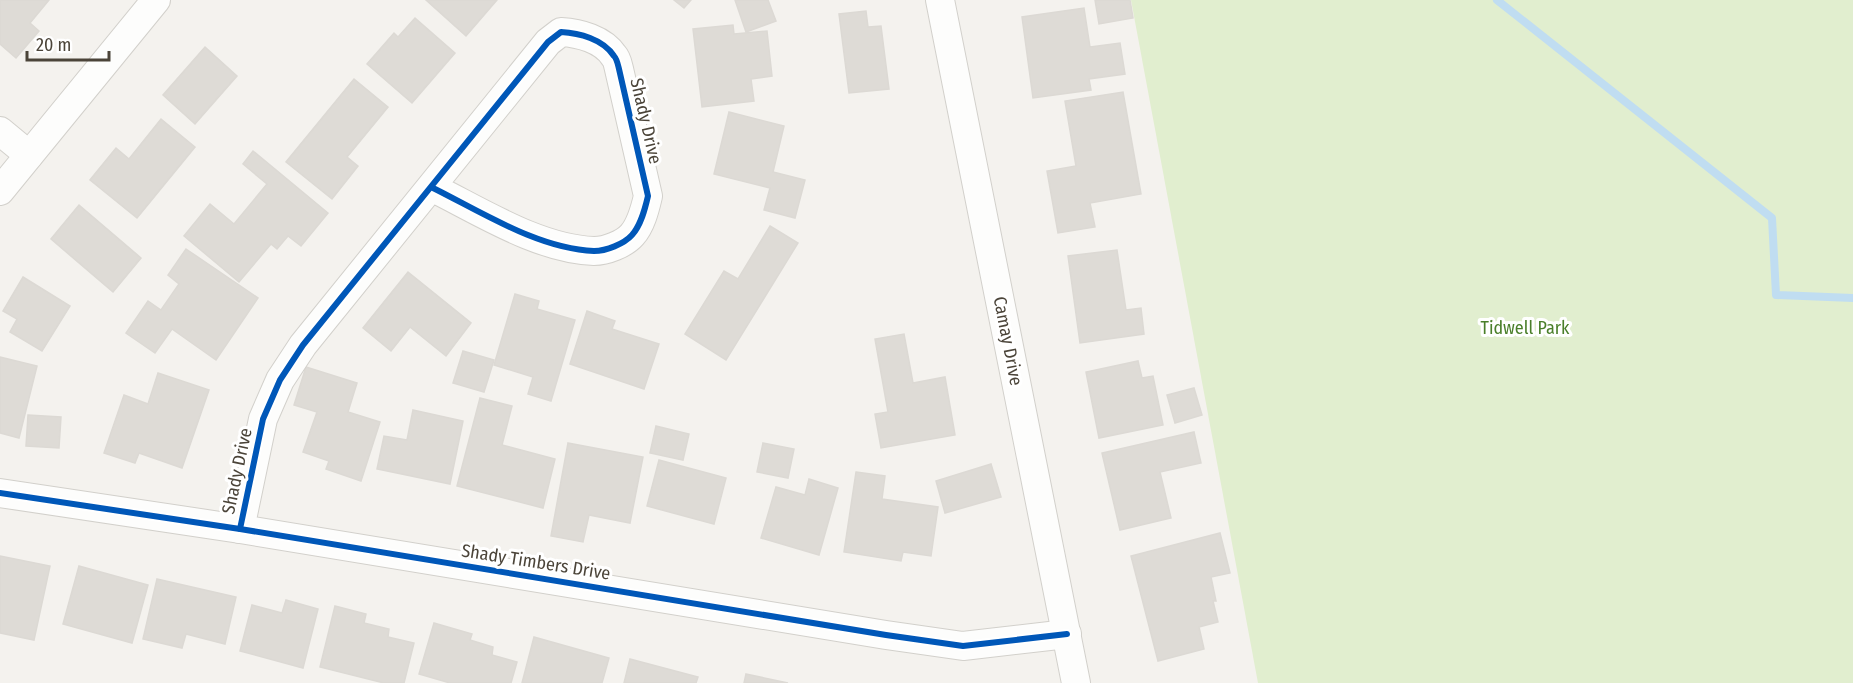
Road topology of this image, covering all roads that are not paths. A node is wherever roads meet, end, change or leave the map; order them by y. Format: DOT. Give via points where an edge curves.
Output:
graph roads {
  1 [pos="156,0"];
  2 [pos="940,0"];
  3 [pos="0,131"];
  4 [pos="29,155"];
  5 [pos="431,187"];
  6 [pos="0,191"];
  7 [pos="0,493"];
  8 [pos="240,529"];
  9 [pos="1066,634"];
  10 [pos="1076,683"];
  1 -- 4 [label="street"];
  2 -- 9 [label="street, Camay Drive"];
  3 -- 4 [label="street"];
  4 -- 6 [label="street"];
  5 -- 5 [label="street, Shady Drive" via="548,42 561,32 577,33 614,55 648,196 632,234 597,251 567,247 528,235"];
  5 -- 8 [label="street, Shady Drive" via="303,345 280,380 263,419"];
  7 -- 8 [label="street, Shady Timbers Drive"];
  8 -- 9 [label="street, Shady Timbers Drive" via="963,646"];
  9 -- 10 [label="street, Camay Drive"];
}
